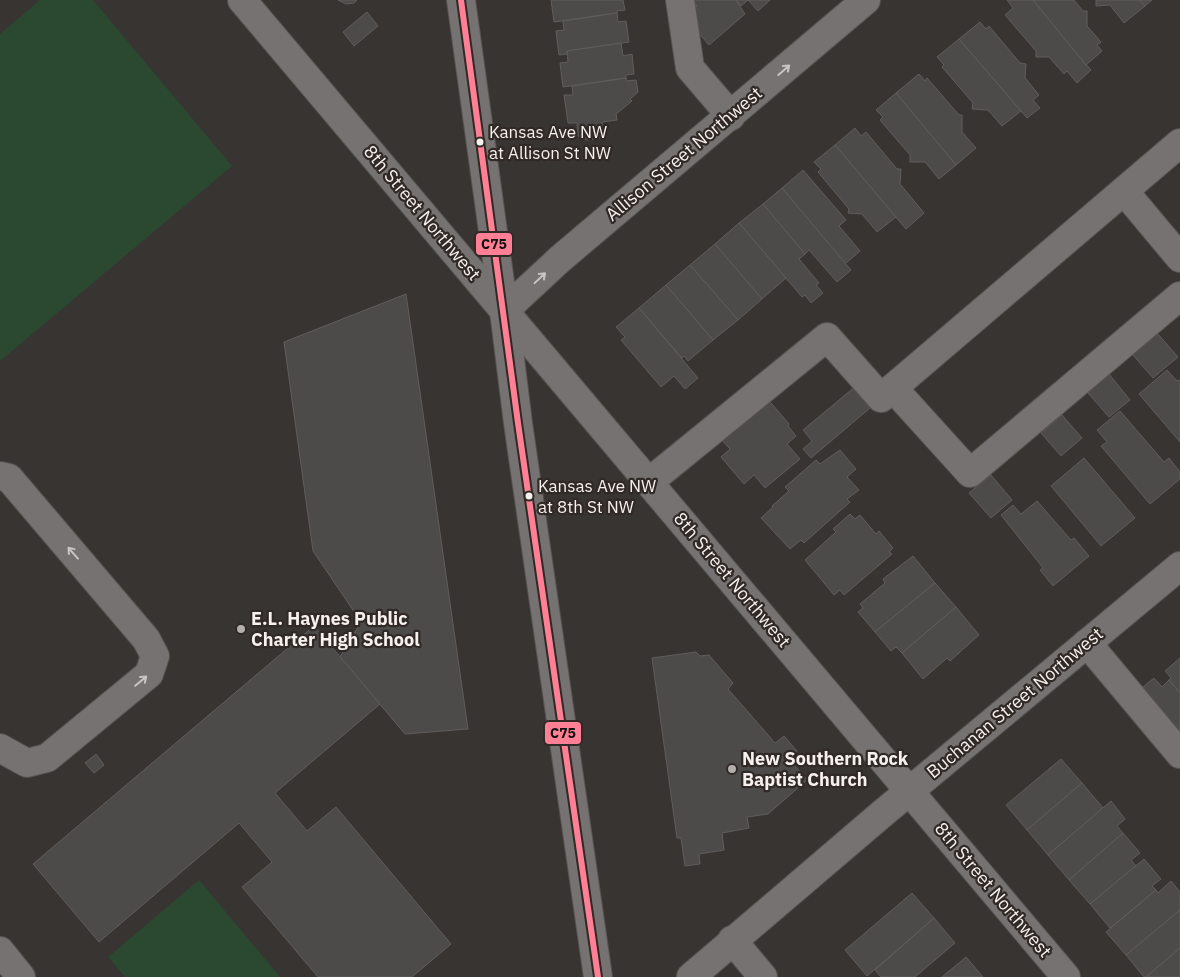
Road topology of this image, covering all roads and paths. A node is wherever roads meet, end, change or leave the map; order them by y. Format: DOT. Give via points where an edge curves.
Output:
graph roads {
  1 [pos="242,0"];
  2 [pos="461,0"];
  3 [pos="680,0"];
  4 [pos="866,0"];
  5 [pos="730,116"];
  6 [pos="1180,143"];
  7 [pos="1124,191"];
  8 [pos="1180,258"];
  9 [pos="1180,296"];
  10 [pos="504,311"];
  11 [pos="893,388"];
  12 [pos="0,476"];
  13 [pos="649,482"];
  14 [pos="1180,566"];
  15 [pos="1087,643"];
  16 [pos="0,748"];
  17 [pos="1180,754"];
  18 [pos="909,791"];
  19 [pos="732,940"];
  20 [pos="0,951"];
  21 [pos="21,977"];
  22 [pos="598,977"];
  23 [pos="691,977"];
  24 [pos="763,977"];
  25 [pos="1066,977"];
  1 -- 10 [label="street, 8th Street Northwest"];
  2 -- 10 [label="street"];
  3 -- 5 [label="street" via="690,68"];
  5 -- 4 [label="street, Allison Street Northwest, one-way"];
  10 -- 5 [label="street, Allison Street Northwest, one-way" via="560,258"];
  6 -- 7 [label="street"];
  7 -- 8 [label="street"];
  7 -- 11 [label="street"];
  9 -- 11 [label="street" via="970,473"];
  10 -- 13 [label="street, 8th Street Northwest"];
  10 -- 22 [label="street"];
  11 -- 13 [label="street" via="881,398 827,337"];
  16 -- 12 [label="street, one-way" via="27,763 47,758 149,674 155,656 146,639 9,478"];
  13 -- 18 [label="street, 8th Street Northwest"];
  14 -- 15 [label="street, Buchanan Street Northwest"];
  15 -- 17 [label="street"];
  15 -- 18 [label="street, Buchanan Street Northwest"];
  18 -- 19 [label="street, Buchanan Street Northwest"];
  18 -- 25 [label="street, 8th Street Northwest"];
  19 -- 23 [label="street, Buchanan Street Northwest"];
  19 -- 24 [label="street"];
  20 -- 21 [label="street"];
}
